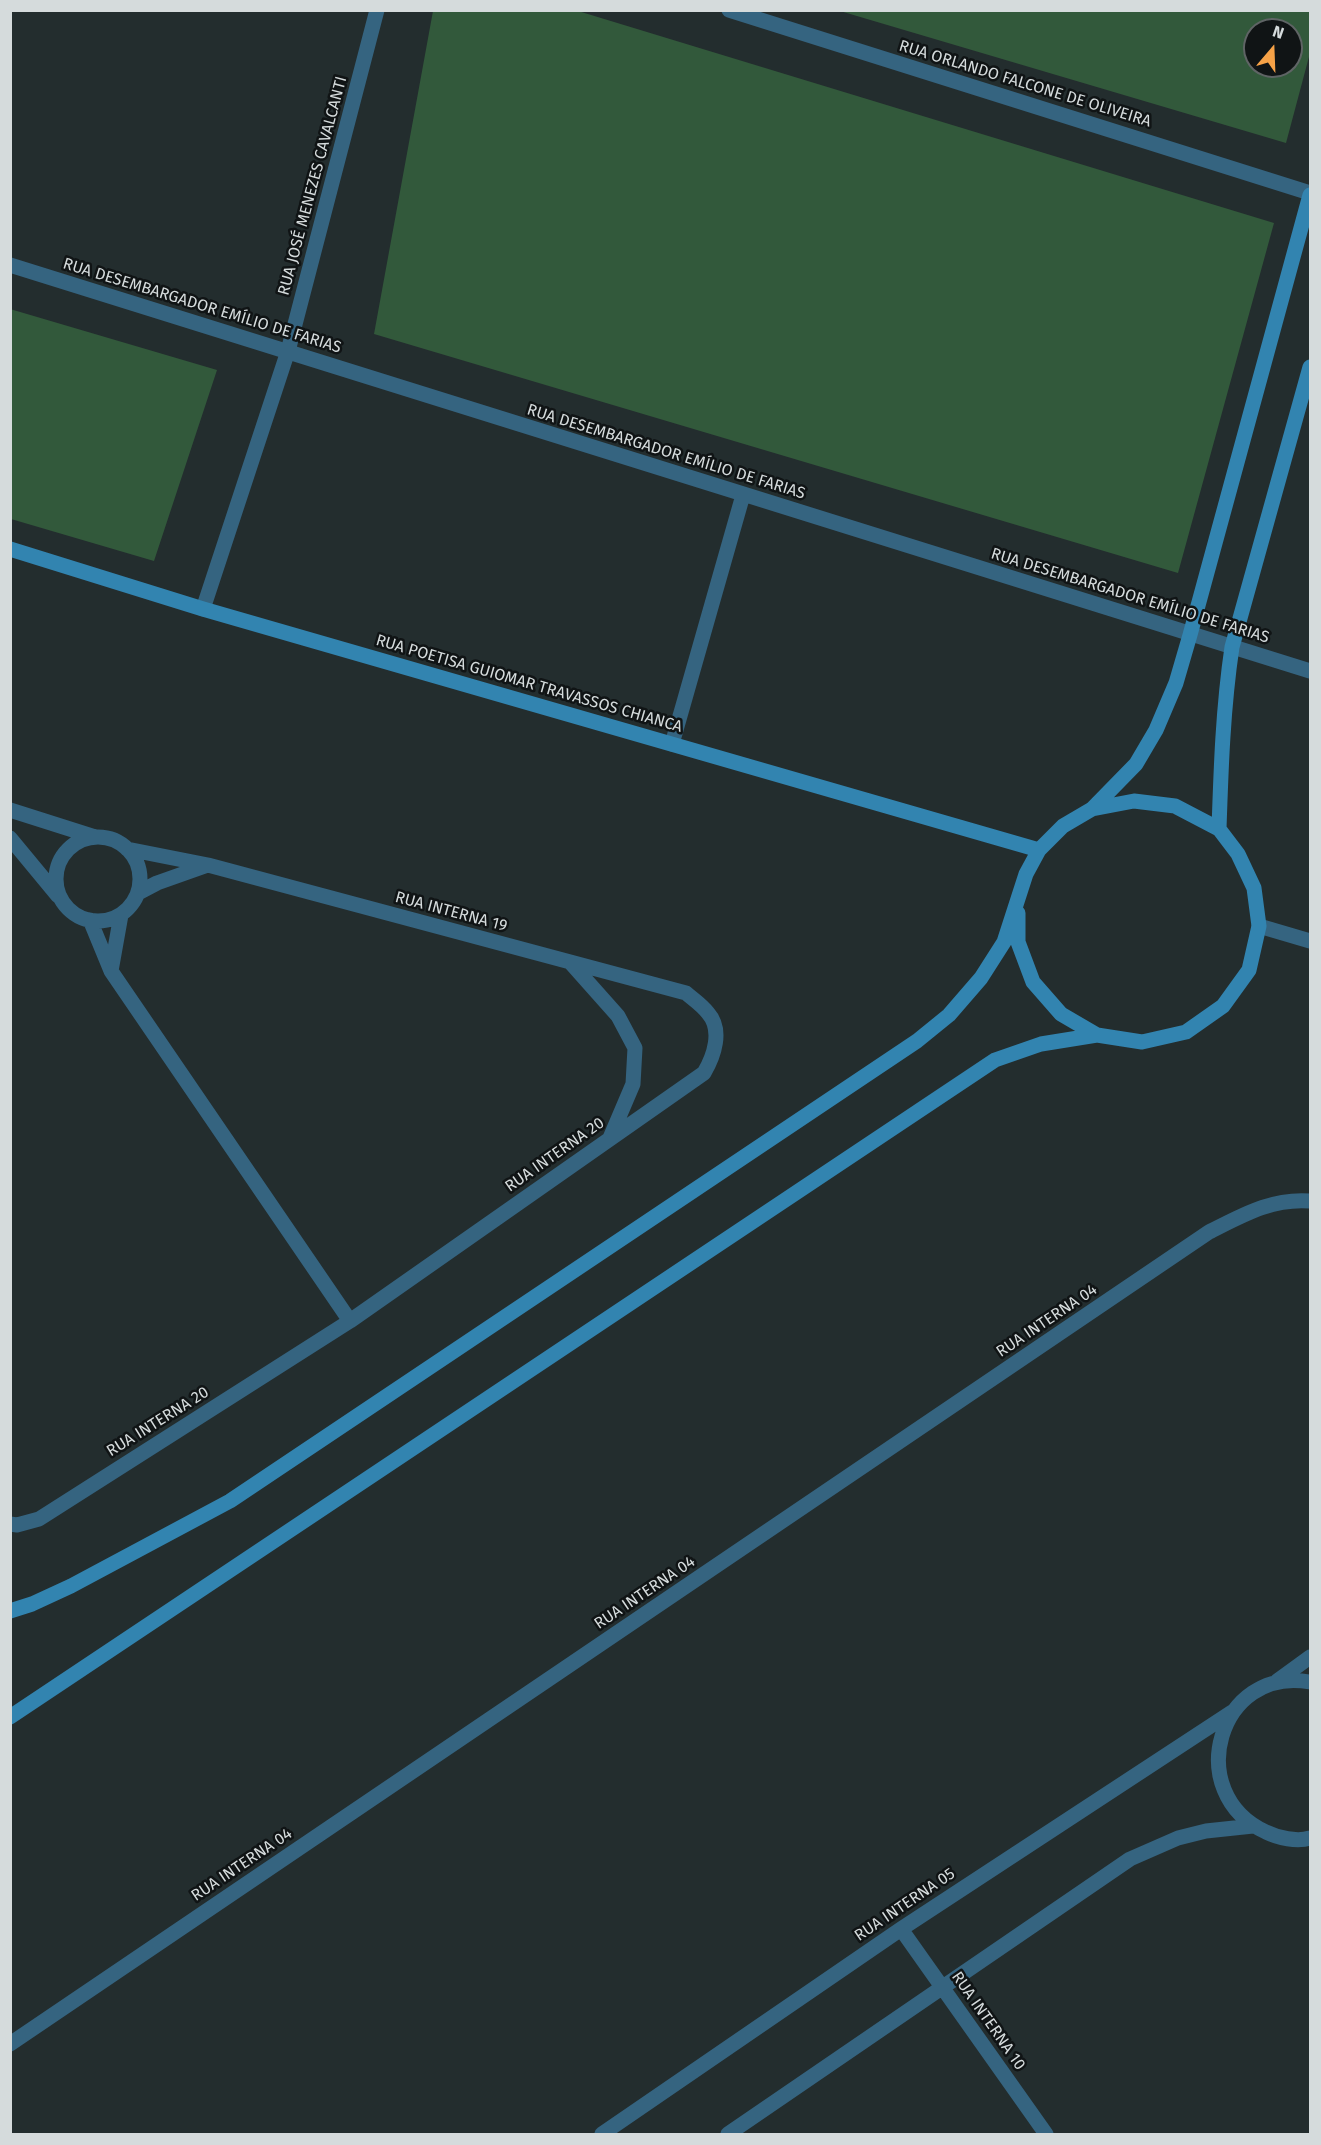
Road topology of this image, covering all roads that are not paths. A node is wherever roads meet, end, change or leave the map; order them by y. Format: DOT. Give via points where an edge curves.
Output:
graph roads {
  1 [pos="377,10"];
  2 [pos="729,10"];
  3 [pos="1311,194"];
  4 [pos="10,265"];
  5 [pos="288,351"];
  6 [pos="1311,367"];
  7 [pos="743,495"];
  8 [pos="10,549"];
  9 [pos="203,609"];
  10 [pos="1191,635"];
  11 [pos="1232,647"];
  12 [pos="1311,671"];
  13 [pos="672,744"];
  14 [pos="1092,809"];
  15 [pos="10,810"];
  16 [pos="1219,829"];
  17 [pos="10,838"];
  18 [pos="98,838"];
  19 [pos="127,849"];
  20 [pos="1039,850"];
  21 [pos="208,865"];
  22 [pos="138,893"];
  23 [pos="1018,900"];
  24 [pos="63,903"];
  25 [pos="121,915"];
  26 [pos="90,921"];
  27 [pos="1259,926"];
  28 [pos="1311,941"];
  29 [pos="570,962"];
  30 [pos="111,971"];
  31 [pos="686,993"];
  32 [pos="1098,1035"];
  33 [pos="609,1139"];
  34 [pos="1311,1202"];
  35 [pos="350,1321"];
  36 [pos="10,1524"];
  37 [pos="10,1611"];
  38 [pos="1311,1658"];
  39 [pos="1311,1682"];
  40 [pos="1274,1683"];
  41 [pos="1232,1712"];
  42 [pos="10,1717"];
  43 [pos="1252,1826"];
  44 [pos="1309,1841"];
  45 [pos="901,1929"];
  46 [pos="942,1986"];
  47 [pos="10,2044"];
  48 [pos="602,2134"];
  49 [pos="728,2134"];
  50 [pos="1046,2134"];
  1 -- 5 [label="street, RUA JOSÉ MENEZES CAVALCANTI"];
  2 -- 3 [label="street, RUA ORLANDO FALCONE DE OLIVEIRA"];
  3 -- 10 [label="main road"];
  4 -- 5 [label="street, RUA DESEMBARGADOR EMÍLIO DE FARIAS"];
  5 -- 7 [label="street, RUA DESEMBARGADOR EMÍLIO DE FARIAS"];
  5 -- 9 [label="street, RUA JOSÉ MENEZES CAVALCANTI"];
  6 -- 11 [label="main road"];
  7 -- 10 [label="street, RUA DESEMBARGADOR EMÍLIO DE FARIAS"];
  7 -- 13 [label="street"];
  8 -- 9 [label="main road, RUA POETISA GUIOMAR TRAVASSOS CHIANCA"];
  9 -- 13 [label="main road, RUA POETISA GUIOMAR TRAVASSOS CHIANCA"];
  10 -- 11 [label="street, RUA DESEMBARGADOR EMÍLIO DE FARIAS"];
  10 -- 14 [label="main road" via="1156,730 1136,764"];
  11 -- 12 [label="street, RUA DESEMBARGADOR EMÍLIO DE FARIAS"];
  11 -- 16 [label="main road" via="1222,738"];
  13 -- 20 [label="main road, RUA POETISA GUIOMAR TRAVASSOS CHIANCA"];
  14 -- 16 [label="main road" via="1134,801 1175,806"];
  14 -- 20 [label="main road" via="1063,826"];
  15 -- 18 [label="street"];
  16 -- 27 [label="main road" via="1238,854 1254,888"];
  17 -- 24 [label="street"];
  18 -- 19 [label="street" via="113,840"];
  18 -- 24 [label="street" via="83,840 61,859 57,889"];
  19 -- 21 [label="street, RUA INTERNA 19"];
  19 -- 22 [label="street" via="138,867"];
  20 -- 23 [label="main road"];
  21 -- 22 [label="street"];
  21 -- 29 [label="street, RUA INTERNA 19"];
  22 -- 25 [label="street"];
  23 -- 32 [label="main road" via="1018,942 1033,982 1061,1014"];
  23 -- 37 [label="main road" via="1005,942 981,978 949,1015 917,1041 230,1501 71,1586"];
  24 -- 26 [label="street"];
  25 -- 26 [label="street" via="106,921"];
  25 -- 30 [label="street"];
  26 -- 30 [label="street"];
  27 -- 28 [label="street"];
  27 -- 32 [label="main road" via="1249,970 1223,1006 1186,1032 1142,1042"];
  29 -- 31 [label="street, RUA INTERNA 19"];
  29 -- 33 [label="street" via="618,1016 635,1048 633,1084"];
  30 -- 35 [label="street"];
  31 -- 33 [label="street, RUA INTERNA 20" via="710,1014 716,1033 714,1057 704,1073"];
  32 -- 42 [label="main road" via="1041,1044 995,1060"];
  33 -- 35 [label="street, RUA INTERNA 20"];
  34 -- 47 [label="street, RUA INTERNA 04" via="1294,1200 1252,1209 1209,1232"];
  35 -- 36 [label="street, RUA INTERNA 20" via="39,1519"];
  38 -- 40 [label="street"];
  39 -- 40 [label="street"];
  40 -- 41 [label="street, RUA INTERNA 05" via="1251,1694"];
  41 -- 43 [label="street" via="1221,1734 1217,1760 1221,1785 1234,1808"];
  41 -- 45 [label="street, RUA INTERNA 05"];
  43 -- 44 [label="street" via="1276,1836"];
  43 -- 46 [label="street" via="1178,1838 1130,1859"];
  45 -- 46 [label="street, RUA INTERNA 10"];
  45 -- 48 [label="street, RUA INTERNA 05"];
  46 -- 49 [label="street"];
  46 -- 50 [label="street, RUA INTERNA 10"];
}
